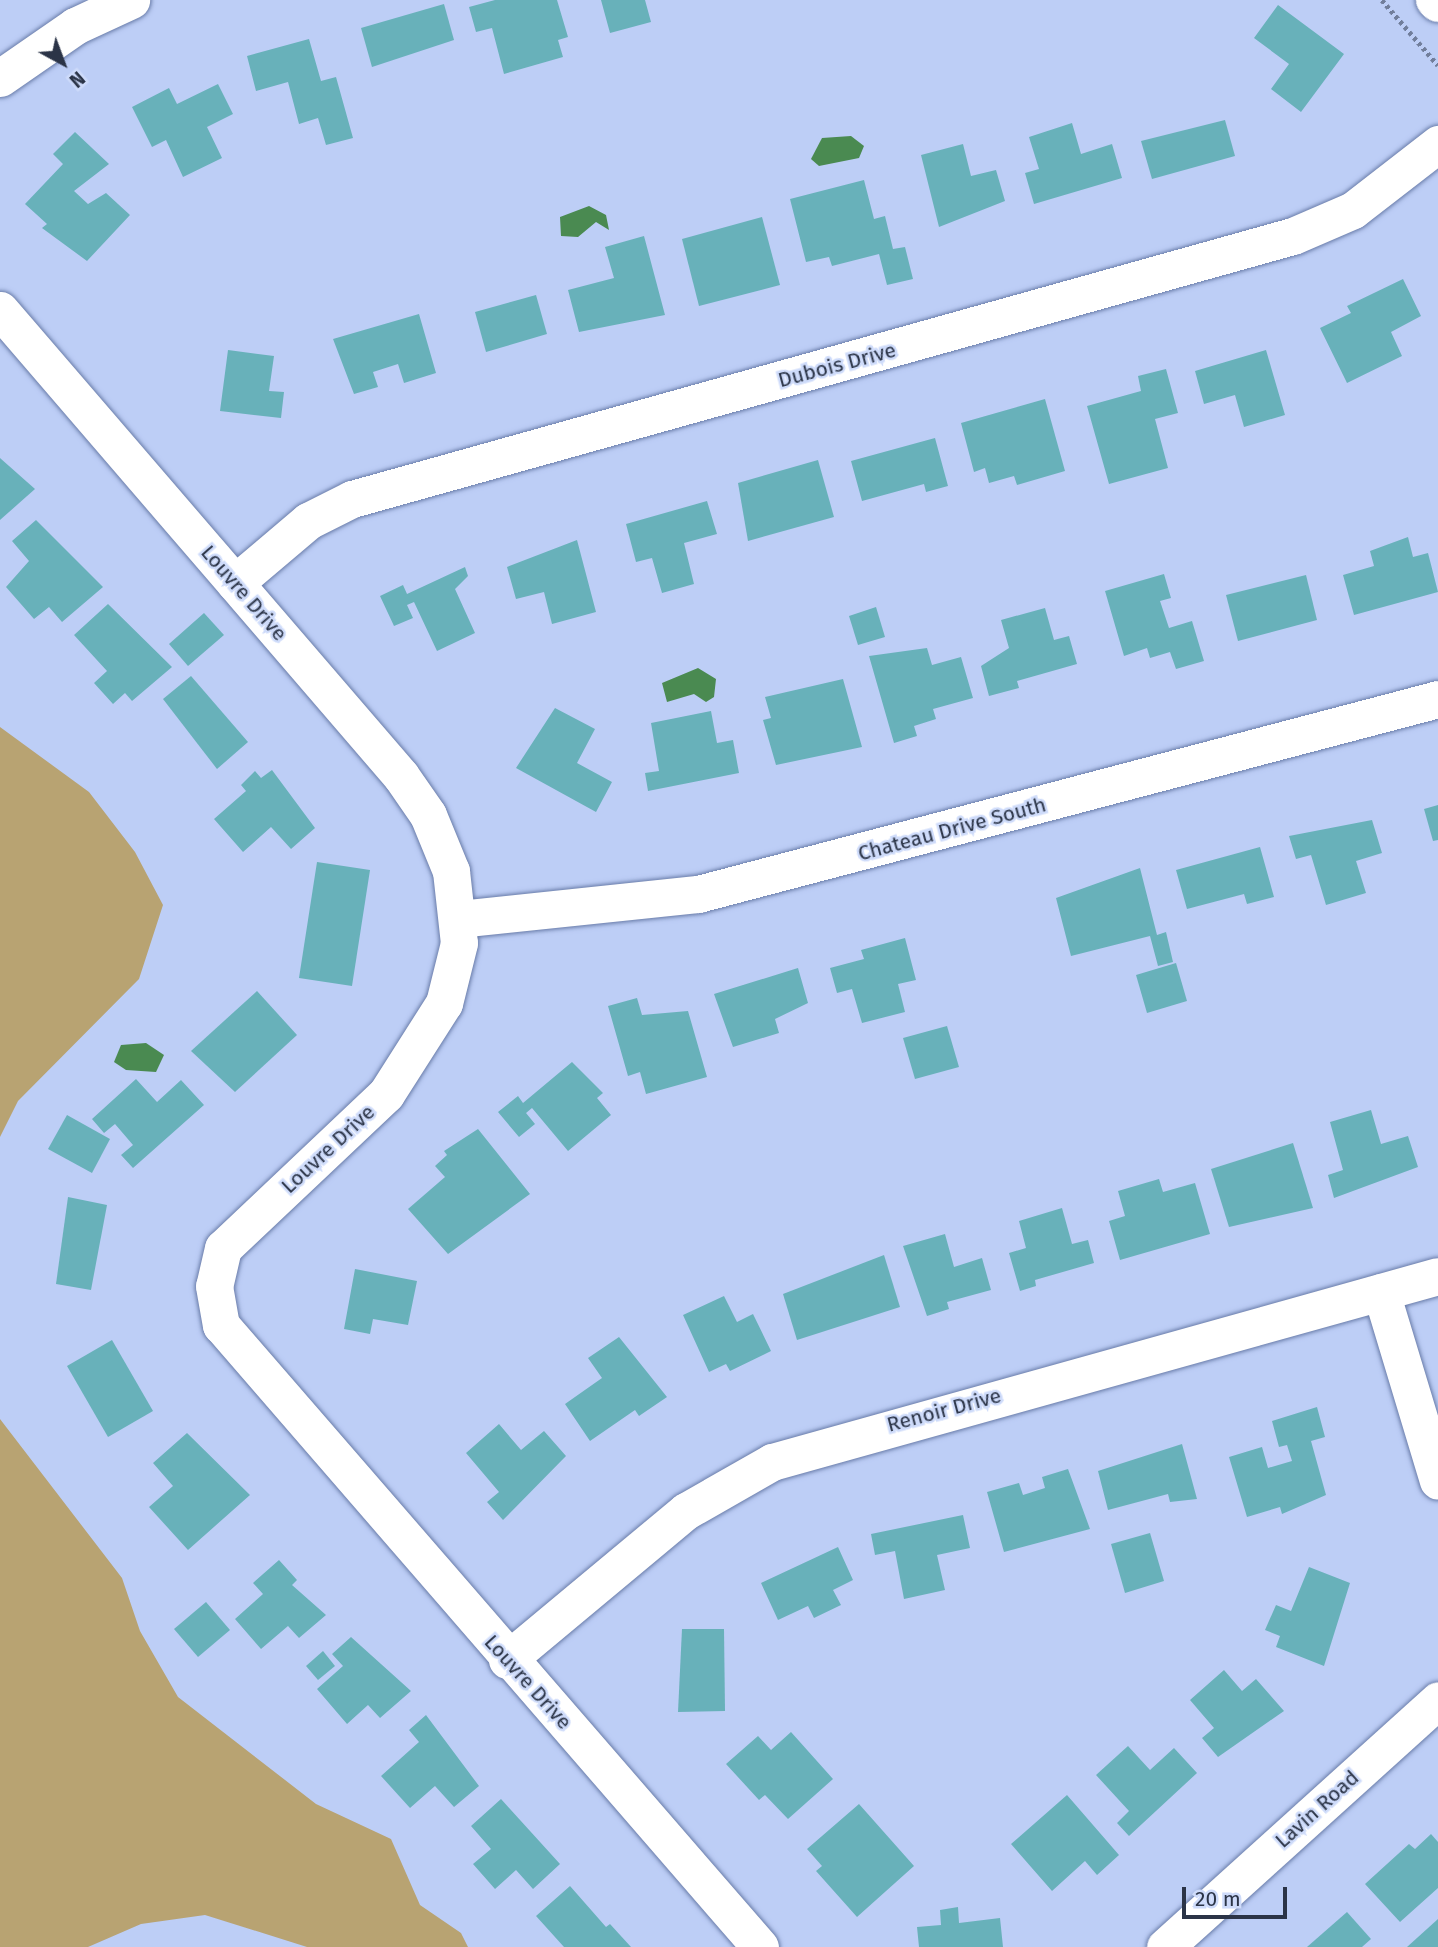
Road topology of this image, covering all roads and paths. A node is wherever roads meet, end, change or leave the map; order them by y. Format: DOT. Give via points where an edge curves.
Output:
graph roads {
  1 [pos="131,0"];
  2 [pos="1382,0"];
  3 [pos="1438,65"];
  4 [pos="0,78"];
  5 [pos="1438,144"];
  6 [pos="0,310"];
  7 [pos="235,583"];
  8 [pos="1438,699"];
  9 [pos="459,919"];
  10 [pos="1438,1276"];
  11 [pos="1381,1292"];
  12 [pos="1438,1481"];
  13 [pos="507,1660"];
  14 [pos="1438,1700"];
  15 [pos="760,1947"];
  16 [pos="1165,1947"];
  1 -- 4 [label="street" via="75,26"];
  2 -- 3 [label="path"];
  5 -- 7 [label="street, Dubois Drive" via="1353,211 1293,236 352,499 308,521"];
  6 -- 7 [label="street, Louvre Drive"];
  7 -- 9 [label="street, Louvre Drive" via="408,786 451,871"];
  8 -- 9 [label="street, Chateau Drive South" via="698,894"];
  9 -- 13 [label="street, Louvre Drive" via="444,1003 406,1070 223,1248 214,1286 221,1325 245,1359"];
  10 -- 11 [label="street, Renoir Drive"];
  11 -- 12 [label="street"];
  11 -- 13 [label="street, Renoir Drive" via="772,1462 686,1511"];
  13 -- 15 [label="street, Louvre Drive"];
  14 -- 16 [label="street, Lavin Road"];
}
